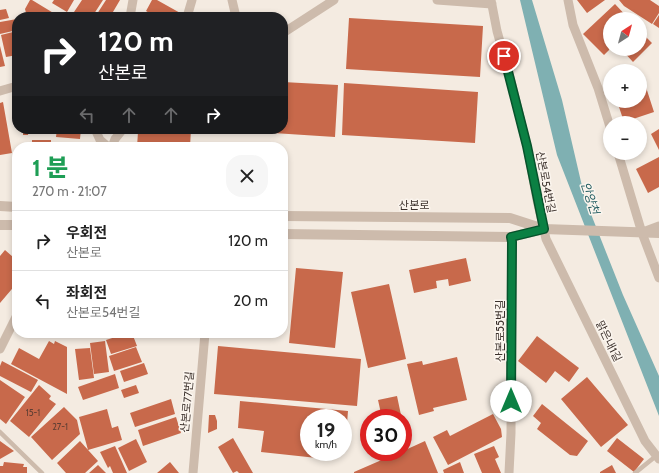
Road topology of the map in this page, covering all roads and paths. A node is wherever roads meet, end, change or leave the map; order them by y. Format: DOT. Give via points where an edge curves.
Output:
graph roads {
  1 [pos="133,0"];
  2 [pos="192,0"];
  3 [pos="232,0"];
  4 [pos="334,0"];
  5 [pos="437,0"];
  6 [pos="568,0"];
  7 [pos="491,2"];
  8 [pos="131,12"];
  9 [pos="188,12"];
  10 [pos="235,12"];
  11 [pos="288,30"];
  12 [pos="12,87"];
  13 [pos="0,91"];
  14 [pos="607,116"];
  15 [pos="620,160"];
  16 [pos="0,206"];
  17 [pos="12,207"];
  18 [pos="288,216"];
  19 [pos="0,224"];
  20 [pos="12,225"];
  21 [pos="659,226"];
  22 [pos="549,230"];
  23 [pos="642,233"];
  24 [pos="659,233"];
  25 [pos="288,234"];
  26 [pos="511,237"];
  27 [pos="659,278"];
  28 [pos="12,322"];
  29 [pos="4,332"];
  30 [pos="205,338"];
  31 [pos="0,349"];
  32 [pos="0,432"];
  33 [pos="658,458"];
  34 [pos="42,473"];
  35 [pos="193,473"];
  36 [pos="509,473"];
  37 [pos="635,473"];
  1 -- 8 [label="street"];
  2 -- 9 [label="street"];
  3 -- 10 [label="street"];
  4 -- 11 [label="street"];
  5 -- 7 [label="street"];
  6 -- 14 [label="street" via="573,25"];
  7 -- 22 [label="street, 산본로54번길"];
  12 -- 13 [label="street"];
  15 -- 23 [label="street"];
  16 -- 17 [label="street"];
  18 -- 22 [label="street, 산본로" via="510,218"];
  19 -- 20 [label="street"];
  21 -- 23 [label="street"];
  22 -- 23 [label="street"];
  22 -- 26 [label="street"];
  22 -- 33 [label="street, 맑은내1길" via="546,239 645,441"];
  23 -- 24 [label="street"];
  23 -- 27 [label="street"];
  25 -- 26 [label="street"];
  26 -- 36 [label="street, 산본로55번길"];
  28 -- 29 [label="street"];
  29 -- 31 [label="street"];
  30 -- 35 [label="street, 산본로77번길"];
  32 -- 34 [label="lane"];
  33 -- 37 [label="lane"];
}
